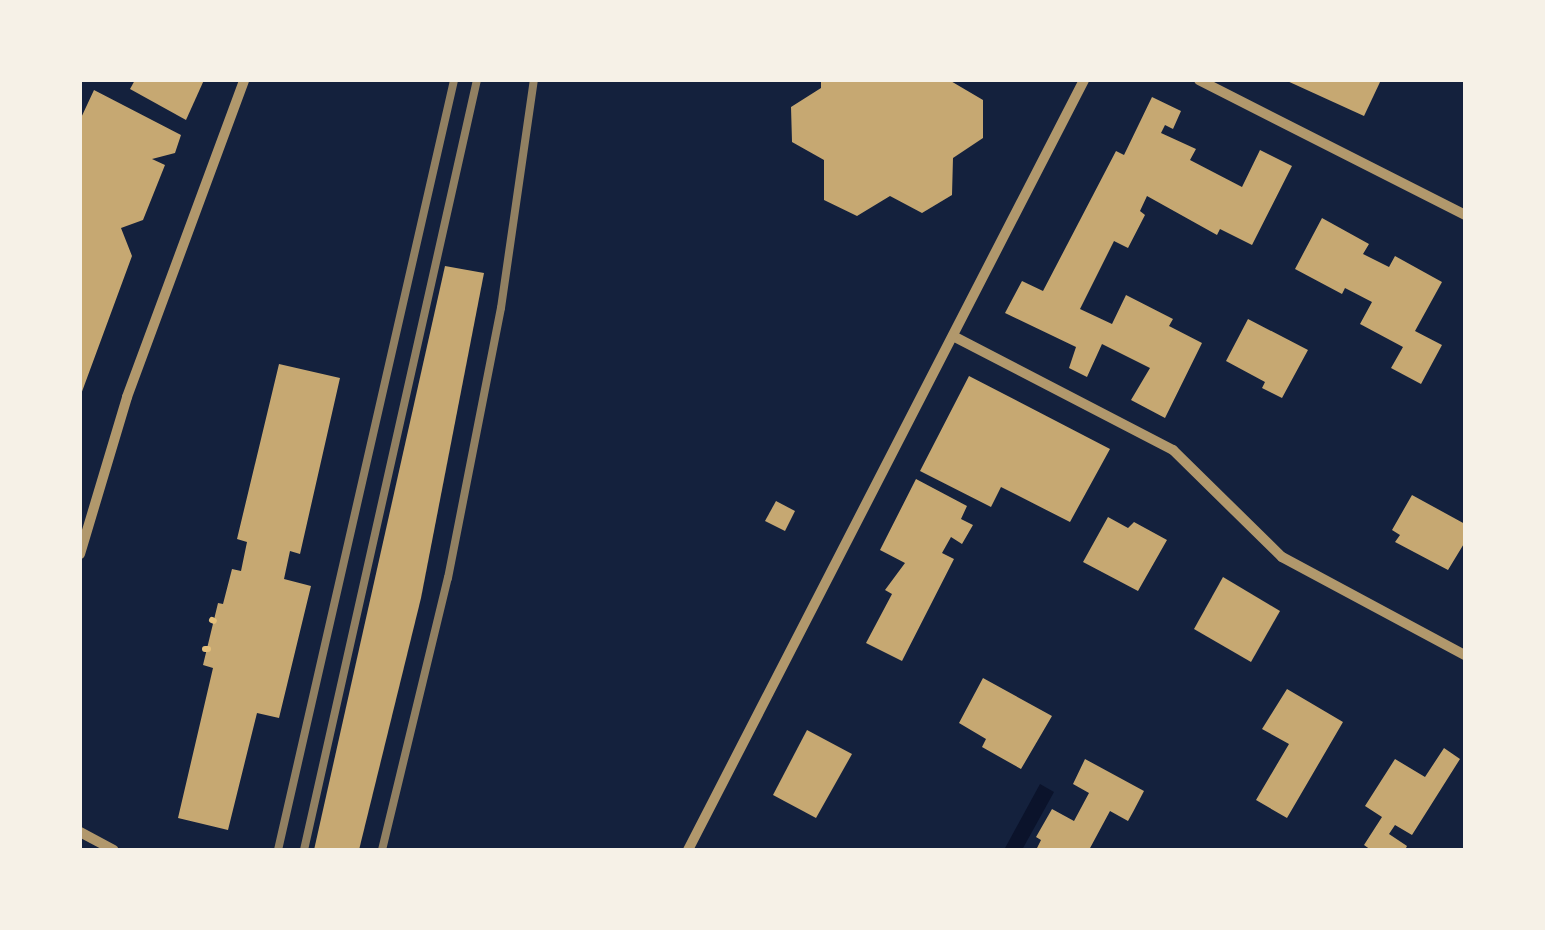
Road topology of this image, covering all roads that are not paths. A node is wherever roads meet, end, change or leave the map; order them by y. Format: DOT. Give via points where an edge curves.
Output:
graph roads {
  1 [pos="244,80"];
  2 [pos="1084,80"];
  3 [pos="1199,80"];
  4 [pos="1465,215"];
  5 [pos="953,336"];
  6 [pos="80,554"];
  7 [pos="1465,655"];
  8 [pos="80,832"];
  9 [pos="114,850"];
  10 [pos="688,850"];
  1 -- 6 [label="street" via="127,397"];
  2 -- 5 [label="street"];
  3 -- 4 [label="street"];
  5 -- 7 [label="street" via="1174,450 1282,557"];
  5 -- 10 [label="street"];
  8 -- 9 [label="street"];
}
